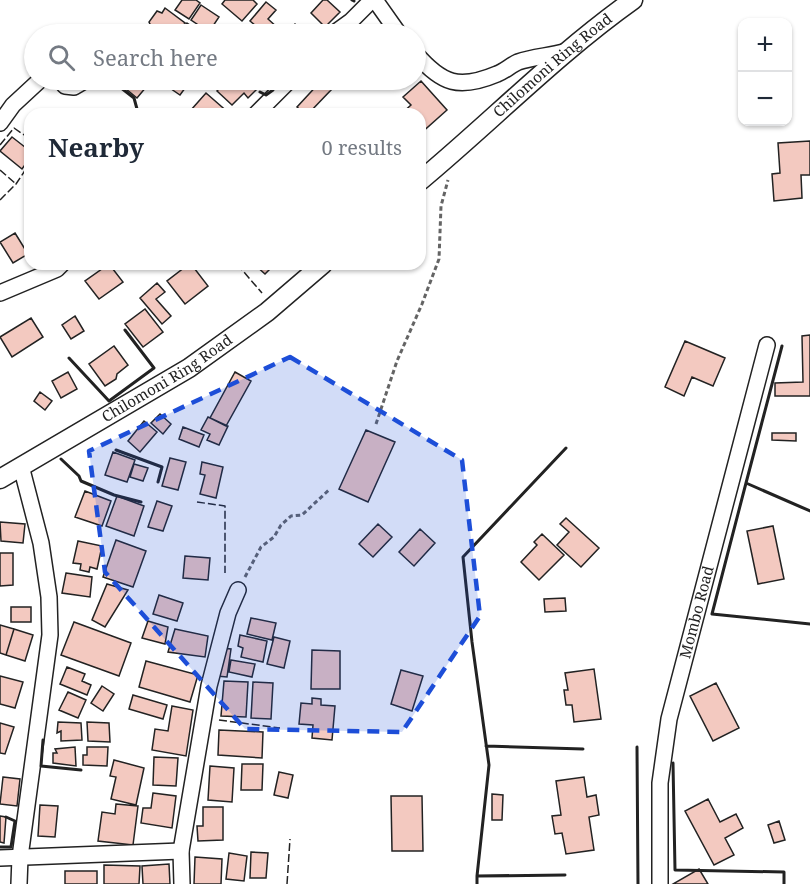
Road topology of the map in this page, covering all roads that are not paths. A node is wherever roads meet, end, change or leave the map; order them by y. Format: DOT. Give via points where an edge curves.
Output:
graph roads {
  1 [pos="373,0"];
  2 [pos="632,0"];
  3 [pos="347,24"];
  4 [pos="391,24"];
  5 [pos="564,52"];
  6 [pos="426,65"];
  7 [pos="29,90"];
  8 [pos="280,90"];
  9 [pos="262,108"];
  10 [pos="0,123"];
  11 [pos="426,176"];
  12 [pos="55,270"];
  13 [pos="315,270"];
  14 [pos="0,293"];
  15 [pos="767,345"];
  16 [pos="21,466"];
  17 [pos="0,479"];
  18 [pos="238,590"];
  19 [pos="182,851"];
  20 [pos="20,857"];
  21 [pos="0,858"];
  22 [pos="20,884"];
  23 [pos="182,884"];
  24 [pos="660,884"];
  1 -- 3 [label="street"];
  1 -- 4 [label="street"];
  2 -- 5 [label="street, Chilomoni Ring Road"];
  5 -- 6 [label="street" via="517,63 474,82 445,80"];
  5 -- 11 [label="street, Chilomoni Ring Road"];
  7 -- 10 [label="street"];
  8 -- 9 [label="street"];
  12 -- 14 [label="street"];
  13 -- 16 [label="street, Chilomoni Ring Road" via="267,312 189,368"];
  15 -- 24 [label="street, Mombo Road" via="669,719 660,783"];
  16 -- 17 [label="street, Chilomoni Ring Road"];
  16 -- 20 [label="street" via="41,543 50,635"];
  18 -- 19 [label="street" via="218,645"];
  19 -- 20 [label="street"];
  19 -- 23 [label="street"];
  20 -- 21 [label="street"];
  20 -- 22 [label="street"];
}
